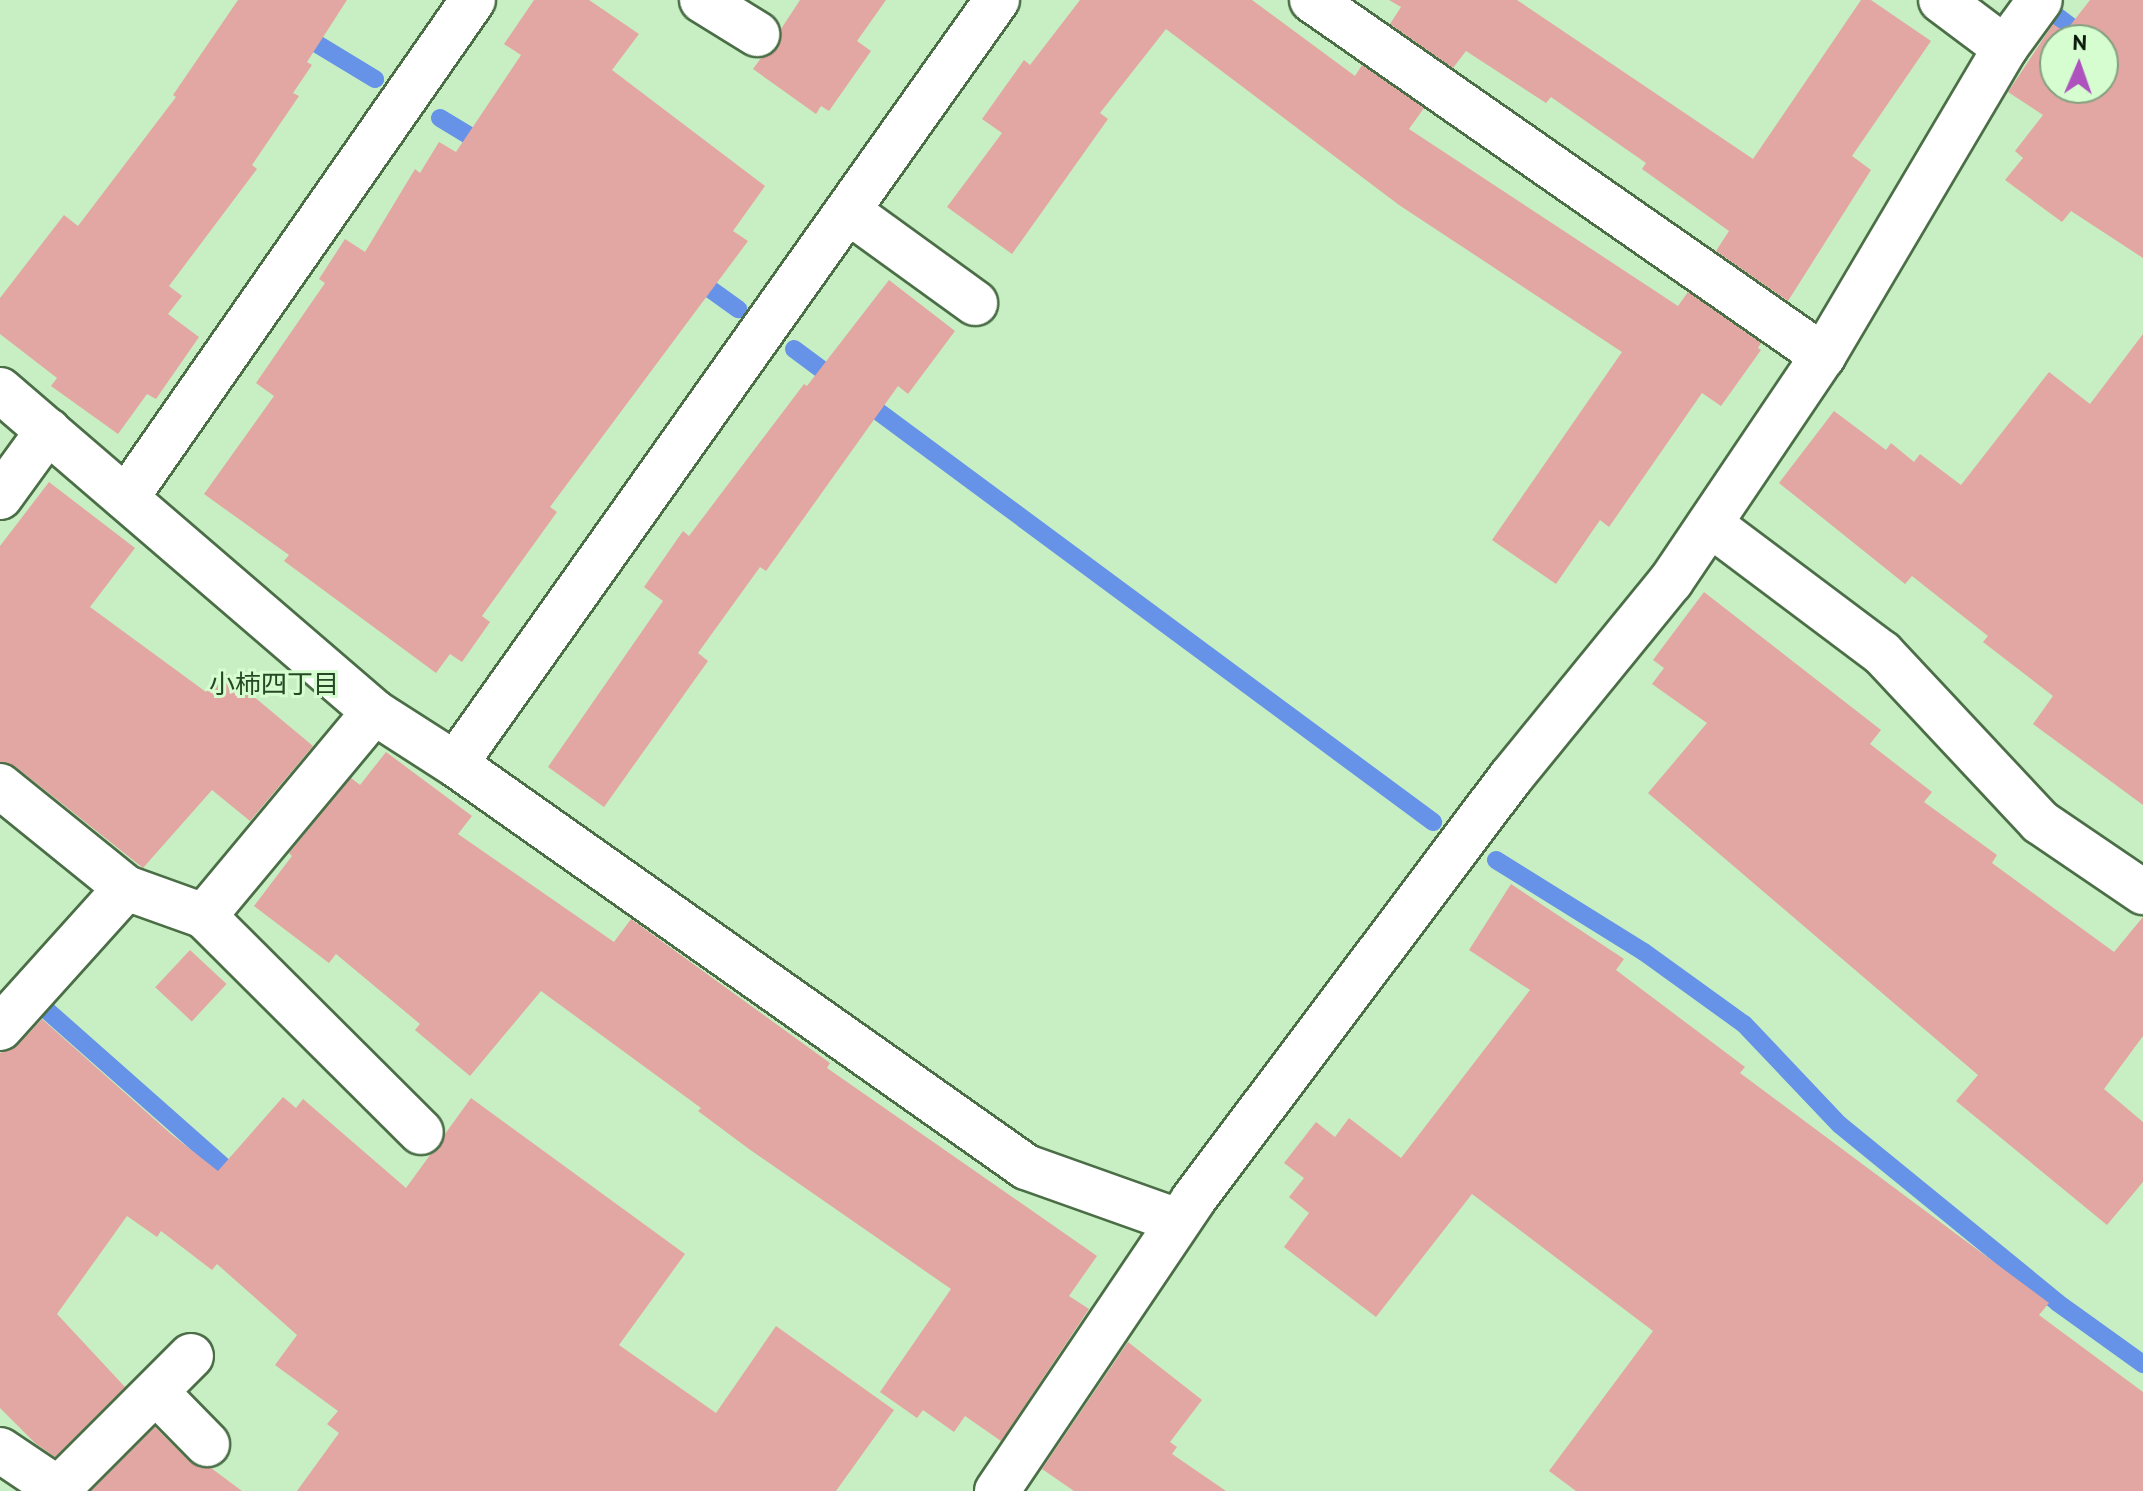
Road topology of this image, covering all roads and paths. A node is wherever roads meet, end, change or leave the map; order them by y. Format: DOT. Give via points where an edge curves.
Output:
graph roads {
  1 [pos="473,0"];
  2 [pos="702,0"];
  3 [pos="997,0"];
  4 [pos="1312,0"];
  5 [pos="1941,0"];
  6 [pos="2040,0"];
  7 [pos="757,34"];
  8 [pos="2005,48"];
  9 [pos="848,211"];
  10 [pos="975,303"];
  11 [pos="1823,356"];
  12 [pos="0,390"];
  13 [pos="48,431"];
  14 [pos="0,497"];
  15 [pos="126,498"];
  16 [pos="1710,524"];
  17 [pos="374,712"];
  18 [pos="455,764"];
  19 [pos="0,786"];
  20 [pos="126,888"];
  21 [pos="2143,892"];
  22 [pos="204,916"];
  23 [pos="0,1028"];
  24 [pos="421,1132"];
  25 [pos="1178,1221"];
  26 [pos="191,1356"];
  27 [pos="156,1392"];
  28 [pos="207,1444"];
  29 [pos="0,1450"];
  30 [pos="997,1491"];
  1 -- 15 [label="street"];
  2 -- 7 [label="street"];
  3 -- 9 [label="street"];
  4 -- 11 [label="street"];
  5 -- 8 [label="street"];
  6 -- 8 [label="street"];
  8 -- 11 [label="street"];
  9 -- 10 [label="street"];
  9 -- 18 [label="street"];
  11 -- 16 [label="street"];
  12 -- 13 [label="street"];
  13 -- 14 [label="street"];
  13 -- 15 [label="street"];
  15 -- 17 [label="street"];
  16 -- 21 [label="street" via="1882,653 2040,822"];
  16 -- 25 [label="street" via="1671,581 1511,777"];
  17 -- 18 [label="street"];
  17 -- 22 [label="street"];
  18 -- 25 [label="street" via="1026,1167"];
  19 -- 20 [label="street"];
  20 -- 22 [label="street"];
  20 -- 23 [label="street"];
  22 -- 24 [label="street"];
  25 -- 30 [label="street"];
  26 -- 27 [label="street"];
  27 -- 28 [label="street"];
  27 -- 29 [label="street" via="58,1489"];
}
